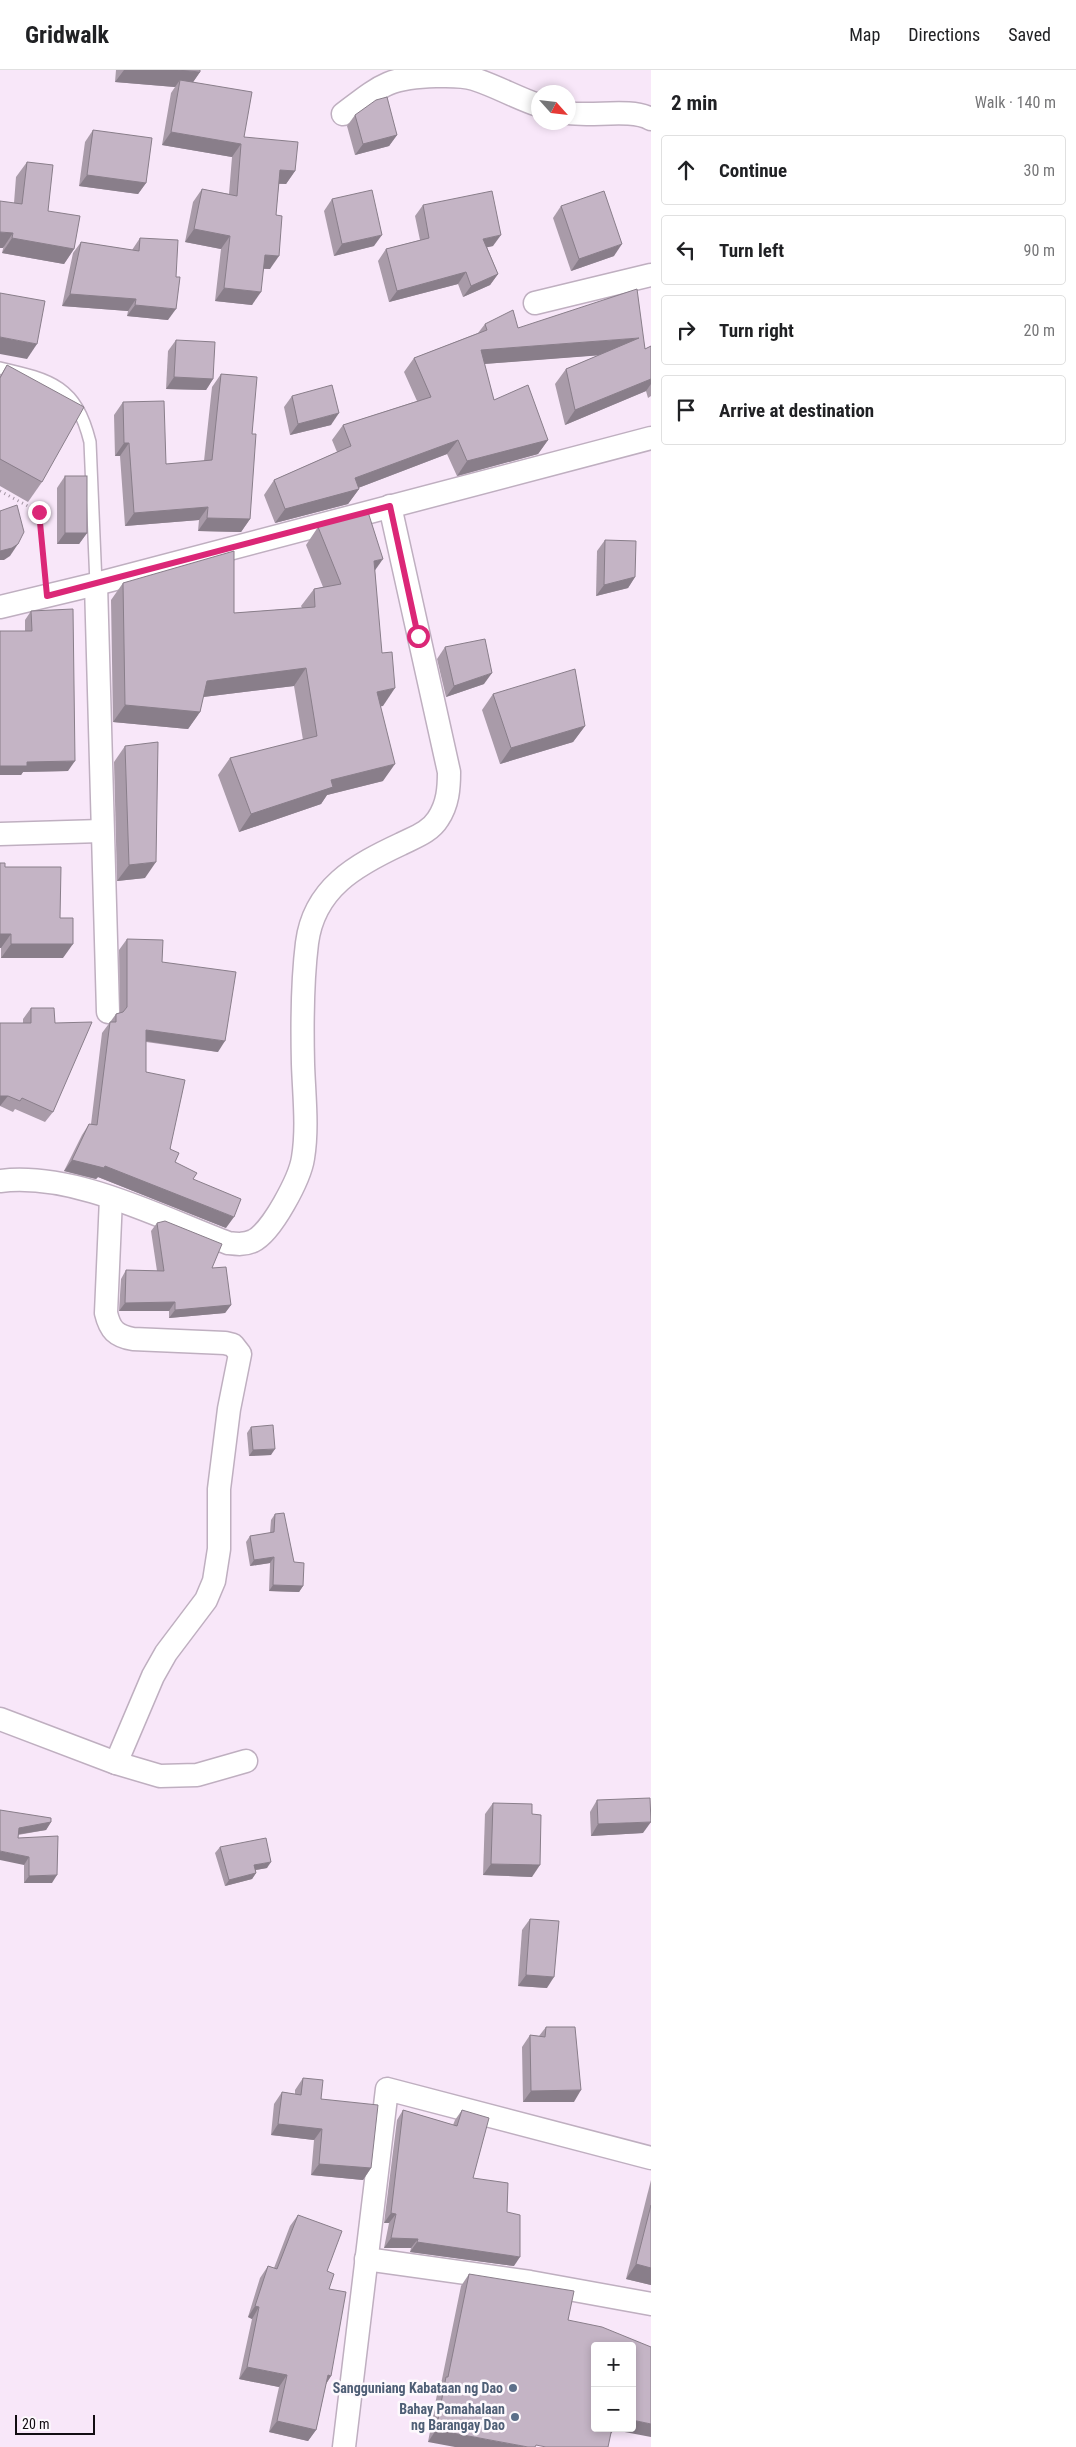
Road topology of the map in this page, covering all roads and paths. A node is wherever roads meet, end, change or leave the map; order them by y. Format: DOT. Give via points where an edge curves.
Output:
graph roads {
  1 [pos="531,102"];
  2 [pos="343,114"];
  3 [pos="576,114"];
  4 [pos="651,119"];
  5 [pos="651,276"];
  6 [pos="535,303"];
  7 [pos="0,368"];
  8 [pos="651,438"];
  9 [pos="0,491"];
  10 [pos="390,506"];
  11 [pos="96,584"];
  12 [pos="47,596"];
  13 [pos="0,607"];
  14 [pos="101,831"];
  15 [pos="0,834"];
  16 [pos="108,1012"];
  17 [pos="0,1181"];
  18 [pos="111,1198"];
  19 [pos="0,1719"];
  20 [pos="246,1761"];
  21 [pos="116,1763"];
  22 [pos="651,2158"];
  23 [pos="366,2259"];
  24 [pos="651,2304"];
  25 [pos="344,2447"];
  1 -- 2 [label="street" via="474,78 414,77 383,85"];
  3 -- 4 [label="street" via="644,115"];
  5 -- 6 [label="street"];
  7 -- 11 [label="lane" via="32,375 65,391 77,404 86,423 90,442"];
  8 -- 10 [label="street"];
  9 -- 12 [label="path" via="39,512"];
  10 -- 11 [label="street"];
  10 -- 18 [label="street" via="449,772 450,789 438,819 424,832 354,868 336,883 313,919 302,986 306,1122 303,1160 295,1183 267,1229 255,1240 242,1245 228,1243"];
  11 -- 12 [label="street"];
  11 -- 14 [label="street"];
  12 -- 13 [label="street"];
  14 -- 15 [label="street"];
  14 -- 16 [label="street"];
  17 -- 18 [label="street" via="53,1182"];
  18 -- 21 [label="street" via="106,1313 110,1328 121,1337 133,1339 224,1343 233,1345 240,1354 219,1489 220,1549 214,1582 206,1600 166,1652 153,1676"];
  19 -- 21 [label="street"];
  20 -- 21 [label="street" via="178,1777 160,1776"];
  22 -- 23 [label="street" via="387,2089"];
  23 -- 24 [label="street" via="530,2282"];
  23 -- 25 [label="street"];
}
